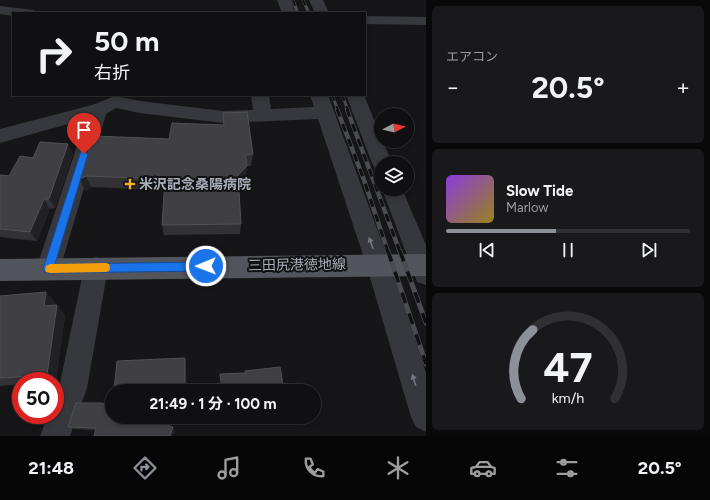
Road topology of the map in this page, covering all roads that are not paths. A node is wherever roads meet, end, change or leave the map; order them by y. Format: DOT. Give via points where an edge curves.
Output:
graph roads {
  1 [pos="284,0"];
  2 [pos="316,0"];
  3 [pos="0,10"];
  4 [pos="19,12"];
  5 [pos="289,12"];
  6 [pos="322,12"];
  7 [pos="366,20"];
  8 [pos="426,21"];
  9 [pos="260,96"];
  10 [pos="355,96"];
  11 [pos="112,102"];
  12 [pos="188,103"];
  13 [pos="322,104"];
  14 [pos="263,116"];
  15 [pos="0,136"];
  16 [pos="379,156"];
  17 [pos="395,196"];
  18 [pos="378,264"];
  19 [pos="96,268"];
  20 [pos="425,268"];
  21 [pos="48,269"];
  22 [pos="0,270"];
  23 [pos="426,417"];
  24 [pos="55,436"];
  1 -- 5 [label="street"];
  2 -- 6 [label="street"];
  3 -- 4 [label="street"];
  7 -- 8 [label="street"];
  9 -- 14 [label="street"];
  10 -- 16 [label="street"];
  11 -- 12 [label="street" via="140,107"];
  11 -- 15 [label="street"];
  11 -- 21 [label="street"];
  12 -- 14 [label="street" via="223,117"];
  13 -- 14 [label="street"];
  18 -- 13 [label="street, one-way"];
  17 -- 20 [label="street"];
  18 -- 19 [label="main road, 三田尻港徳地線"];
  18 -- 20 [label="main road, 三田尻港徳地線"];
  23 -- 18 [label="street, one-way"];
  19 -- 21 [label="main road, 三田尻港徳地線"];
  19 -- 24 [label="street" via="73,388"];
  21 -- 22 [label="main road, 三田尻港徳地線"];
}
